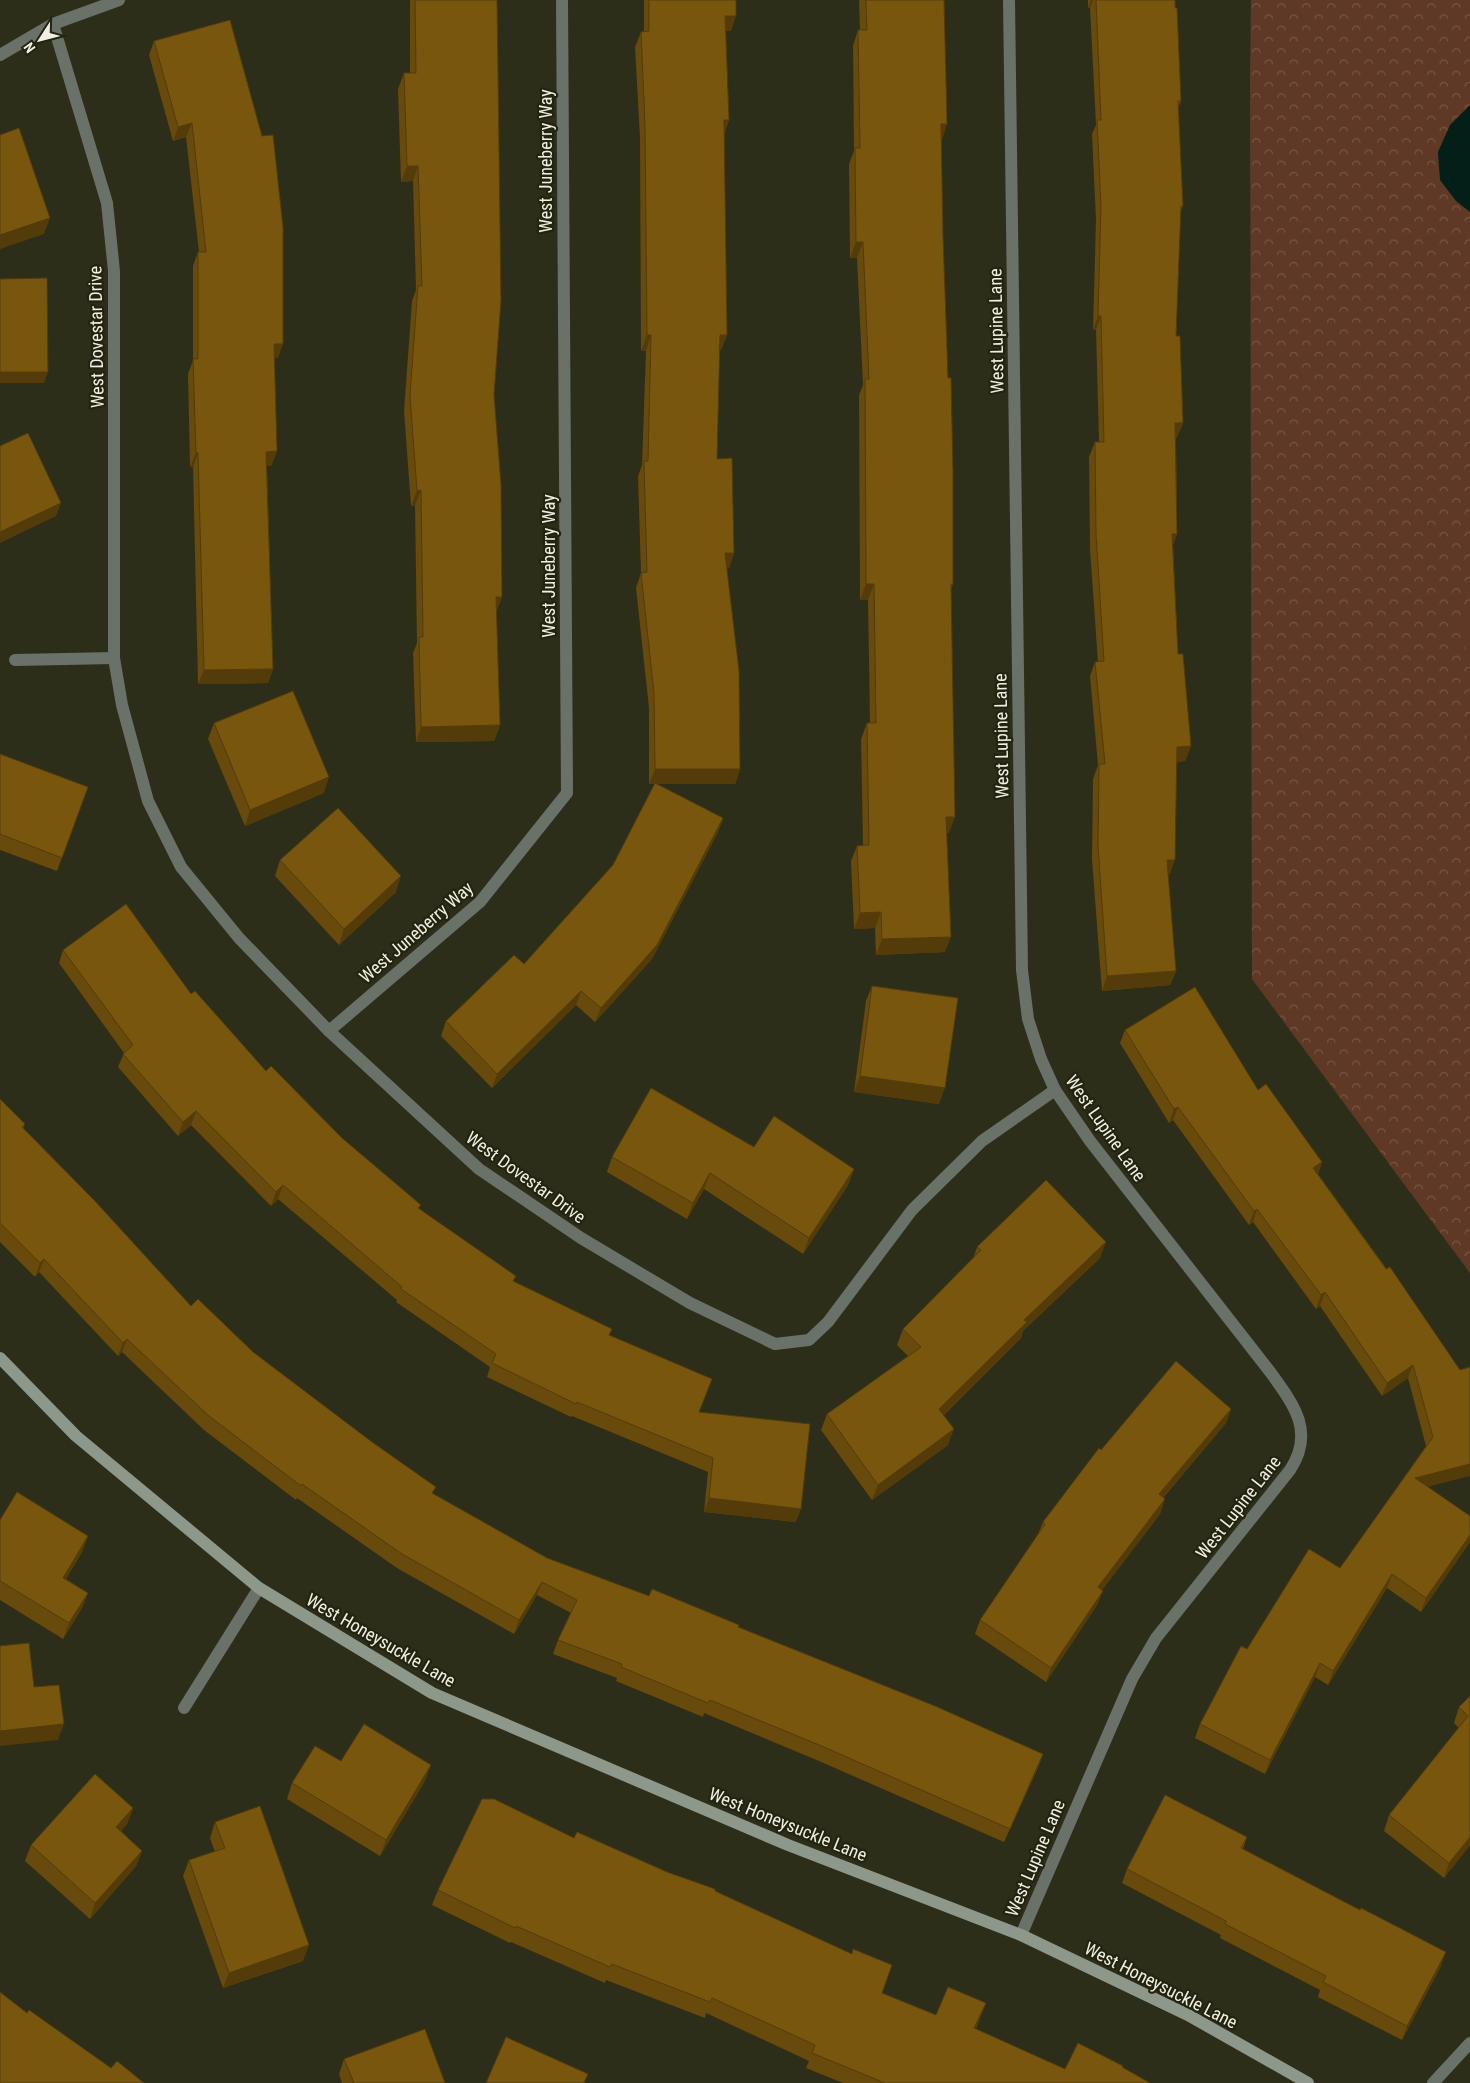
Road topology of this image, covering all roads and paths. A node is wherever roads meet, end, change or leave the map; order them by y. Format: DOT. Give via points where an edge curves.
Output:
graph roads {
  1 [pos="119,0"];
  2 [pos="562,0"];
  3 [pos="1009,0"];
  4 [pos="53,24"];
  5 [pos="0,54"];
  6 [pos="114,658"];
  7 [pos="15,660"];
  8 [pos="329,1031"];
  9 [pos="1055,1090"];
  10 [pos="0,1358"];
  11 [pos="259,1588"];
  12 [pos="184,1708"];
  13 [pos="1021,1935"];
  14 [pos="1470,2043"];
  15 [pos="1308,2083"];
  16 [pos="1433,2083"];
  1 -- 4 [label="street"];
  2 -- 8 [label="street, West Juneberry Way" via="567,794 480,902"];
  3 -- 9 [label="street, West Lupine Lane" via="1022,970 1028,1019"];
  4 -- 5 [label="street"];
  4 -- 6 [label="street, West Dovestar Drive" via="107,203 114,271"];
  6 -- 7 [label="street"];
  6 -- 8 [label="street, West Dovestar Drive" via="122,705 148,801 182,867 239,938"];
  8 -- 9 [label="street, West Dovestar Drive" via="479,1169 581,1238 690,1303 775,1344 809,1340 828,1322 912,1210 982,1141"];
  9 -- 13 [label="street, West Lupine Lane" via="1290,1399 1302,1430 1302,1444 1298,1458 1282,1482 1156,1638 1132,1679"];
  10 -- 11 [label="street, West Honeysuckle Lane" via="76,1436"];
  11 -- 12 [label="street"];
  11 -- 13 [label="street, West Honeysuckle Lane" via="432,1694 788,1845"];
  13 -- 15 [label="street, West Honeysuckle Lane" via="1188,2015"];
  14 -- 16 [label="street"];
}
